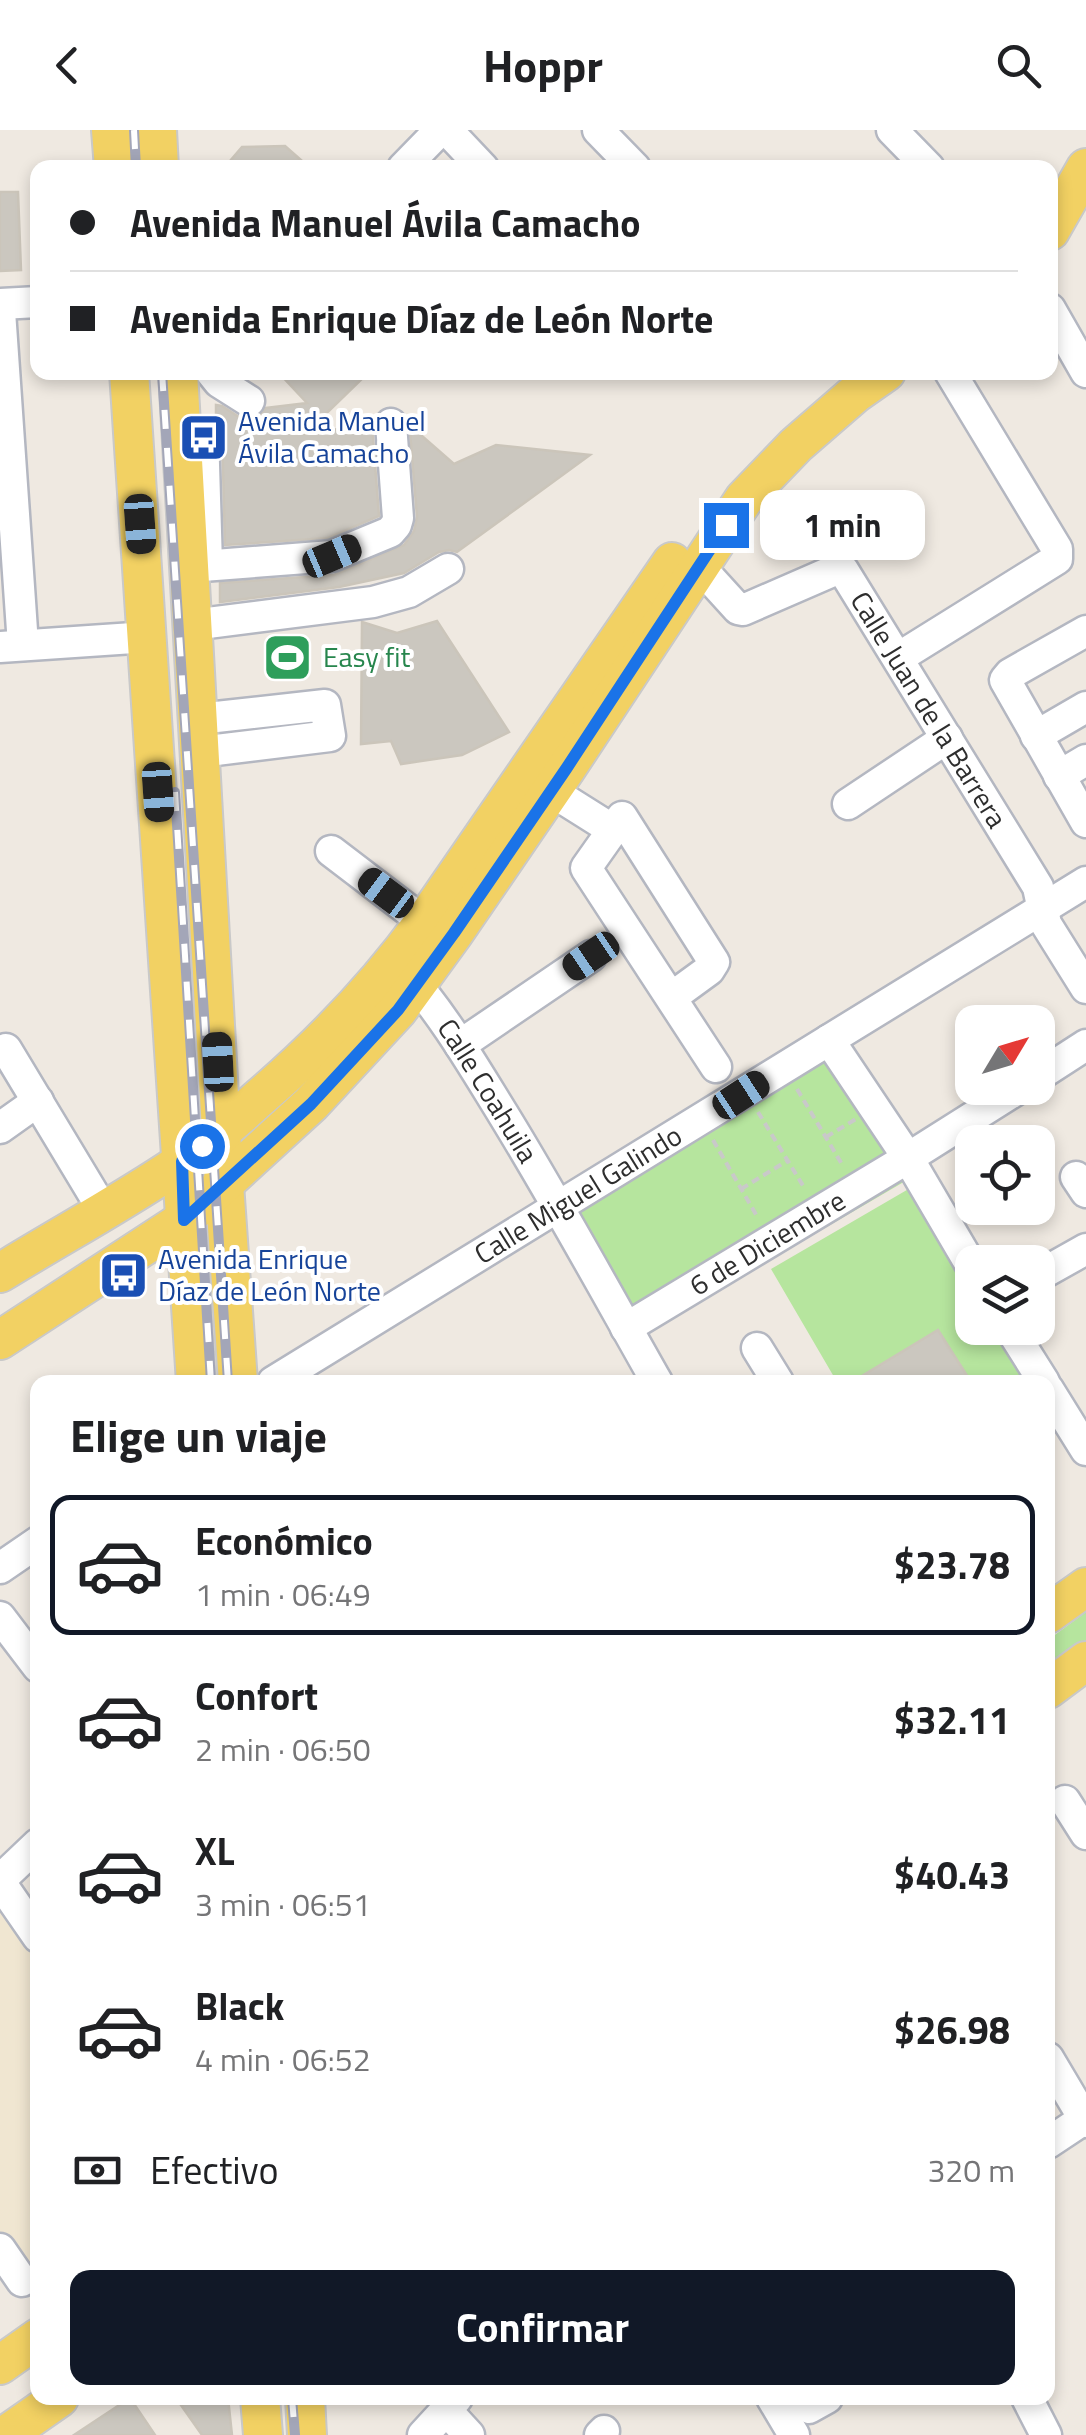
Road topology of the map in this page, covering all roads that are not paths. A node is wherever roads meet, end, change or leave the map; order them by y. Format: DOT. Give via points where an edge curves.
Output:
graph roads {
  1 [pos="110,130"];
  2 [pos="157,130"];
  3 [pos="444,130"];
  4 [pos="598,130"];
  5 [pos="1086,137"];
  6 [pos="113,160"];
  7 [pos="159,160"];
  8 [pos="412,160"];
  9 [pos="469,160"];
  10 [pos="627,160"];
  11 [pos="1086,168"];
  12 [pos="1058,181"];
  13 [pos="1058,217"];
  14 [pos="30,303"];
  15 [pos="0,308"];
  16 [pos="1058,323"];
  17 [pos="1086,372"];
  18 [pos="131,380"];
  19 [pos="193,380"];
  20 [pos="213,380"];
  21 [pos="848,380"];
  22 [pos="850,380"];
  23 [pos="955,380"];
  24 [pos="249,401"];
  25 [pos="391,424"];
  26 [pos="198,566"];
  27 [pos="448,570"];
  28 [pos="708,576"];
  29 [pos="192,625"];
  30 [pos="1086,631"];
  31 [pos="148,637"];
  32 [pos="11,646"];
  33 [pos="898,658"];
  34 [pos="1086,706"];
  35 [pos="1036,736"];
  36 [pos="947,738"];
  37 [pos="1086,760"];
  38 [pos="1059,776"];
  39 [pos="548,796"];
  40 [pos="848,804"];
  41 [pos="619,821"];
  42 [pos="1086,822"];
  43 [pos="331,851"];
  44 [pos="1086,882"];
  45 [pos="1042,908"];
  46 [pos="424,922"];
  47 [pos="591,956"];
  48 [pos="406,973"];
  49 [pos="1086,988"];
  50 [pos="672,997"];
  51 [pos="828,1040"];
  52 [pos="460,1044"];
  53 [pos="1086,1044"];
  54 [pos="6,1049"];
  55 [pos="1055,1065"];
  56 [pos="716,1067"];
  57 [pos="38,1101"];
  58 [pos="992,1105"];
  59 [pos="0,1128"];
  60 [pos="222,1130"];
  61 [pos="908,1158"];
  62 [pos="182,1161"];
  63 [pos="224,1184"];
  64 [pos="558,1205"];
  65 [pos="103,1210"];
  66 [pos="184,1220"];
  67 [pos="959,1245"];
  68 [pos="1086,1249"];
  69 [pos="1055,1266"];
  70 [pos="0,1273"];
  71 [pos="626,1328"];
  72 [pos="0,1340"];
  73 [pos="1021,1345"];
  74 [pos="757,1348"];
  75 [pos="195,1375"];
  76 [pos="238,1375"];
  77 [pos="283,1375"];
  78 [pos="652,1375"];
  79 [pos="774,1375"];
  80 [pos="1039,1375"];
  81 [pos="1055,1408"];
  82 [pos="1069,1442"];
  83 [pos="30,1547"];
  84 [pos="0,1568"];
  85 [pos="1086,1587"];
  86 [pos="1055,1609"];
  87 [pos="0,1617"];
  88 [pos="30,1656"];
  89 [pos="1086,1661"];
  90 [pos="1055,1684"];
  91 [pos="1065,1801"];
  92 [pos="1086,1834"];
  93 [pos="30,1852"];
  94 [pos="0,1881"];
  95 [pos="30,1925"];
  96 [pos="1065,2068"];
  97 [pos="1085,2120"];
  98 [pos="1055,2139"];
  99 [pos="0,2250"];
  100 [pos="22,2282"];
  101 [pos="30,2343"];
  102 [pos="0,2364"];
  103 [pos="48,2405"];
  104 [pos="261,2405"];
  105 [pos="306,2405"];
  106 [pos="451,2405"];
  107 [pos="453,2405"];
  108 [pos="776,2405"];
  109 [pos="1031,2405"];
  110 [pos="6,2435"];
  111 [pos="263,2435"];
  112 [pos="308,2435"];
  113 [pos="424,2435"];
  114 [pos="468,2435"];
  115 [pos="794,2435"];
  116 [pos="1046,2435"];
  1 -- 6 [label="main road"];
  2 -- 7 [label="main road"];
  3 -- 8 [label="street"];
  3 -- 9 [label="street"];
  4 -- 10 [label="street"];
  5 -- 12 [label="main road"];
  11 -- 13 [label="main road"];
  14 -- 15 [label="street"];
  15 -- 32 [label="street"];
  16 -- 17 [label="street"];
  18 -- 31 [label="main road"];
  19 -- 26 [label="main road" via="205,432"];
  20 -- 24 [label="street"];
  21 -- 46 [label="main road" via="782,424 725,484"];
  22 -- 39 [label="main road" via="744,499"];
  23 -- 33 [label="street" via="1057,559"];
  25 -- 26 [label="street" via="398,518 390,532 332,556"];
  26 -- 29 [label="main road"];
  27 -- 29 [label="street" via="373,602"];
  28 -- 33 [label="street, Calle Juan de la Barrera" via="743,610 843,570"];
  29 -- 60 [label="main road"];
  30 -- 35 [label="street" via="1006,680"];
  31 -- 32 [label="street"];
  31 -- 62 [label="main road"];
  33 -- 36 [label="street, Calle Juan de la Barrera"];
  34 -- 35 [label="street"];
  35 -- 38 [label="street"];
  36 -- 40 [label="street"];
  36 -- 45 [label="street, Calle Juan de la Barrera" via="1038,886"];
  37 -- 38 [label="street"];
  38 -- 42 [label="street"];
  39 -- 41 [label="street"];
  39 -- 48 [label="main road"];
  41 -- 50 [label="street" via="586,868"];
  41 -- 50 [label="street" via="714,962"];
  43 -- 46 [label="street"];
  44 -- 45 [label="street, Calle Miguel Galindo"];
  45 -- 49 [label="street, Calle Juan de la Barrera"];
  45 -- 51 [label="street, Calle Miguel Galindo"];
  46 -- 48 [label="main road"];
  47 -- 52 [label="street"];
  48 -- 52 [label="street, Calle Coahuila"];
  48 -- 60 [label="main road" via="350,1012"];
  48 -- 63 [label="main road" via="398,1010"];
  50 -- 56 [label="street"];
  51 -- 61 [label="street"];
  51 -- 64 [label="street, Calle Miguel Galindo"];
  52 -- 64 [label="street, Calle Coahuila"];
  53 -- 55 [label="street"];
  54 -- 57 [label="street"];
  57 -- 59 [label="street"];
  57 -- 65 [label="street"];
  58 -- 61 [label="street, 6 de Diciembre"];
  60 -- 62 [label="main road"];
  60 -- 63 [label="main road"];
  61 -- 67 [label="street"];
  61 -- 71 [label="street, 6 de Diciembre"];
  62 -- 65 [label="main road"];
  62 -- 66 [label="main road"];
  63 -- 66 [label="main road"];
  63 -- 76 [label="main road"];
  64 -- 71 [label="street, Calle Coahuila"];
  64 -- 77 [label="street, Calle Miguel Galindo"];
  65 -- 70 [label="main road"];
  66 -- 72 [label="main road"];
  66 -- 75 [label="main road"];
  68 -- 69 [label="street"];
  71 -- 78 [label="street, Calle Coahuila"];
  73 -- 80 [label="street"];
  74 -- 79 [label="street"];
  81 -- 82 [label="street"];
  83 -- 84 [label="street"];
  85 -- 86 [label="main road"];
  87 -- 88 [label="street"];
  89 -- 90 [label="main road"];
  91 -- 92 [label="street"];
  93 -- 94 [label="street"];
  94 -- 95 [label="street"];
  96 -- 97 [label="street"];
  97 -- 98 [label="street"];
  99 -- 100 [label="street"];
  101 -- 102 [label="main road"];
  103 -- 110 [label="main road"];
  104 -- 111 [label="main road"];
  105 -- 112 [label="main road"];
  106 -- 113 [label="street"];
  107 -- 114 [label="street"];
  108 -- 115 [label="street"];
  109 -- 116 [label="street"];
}
